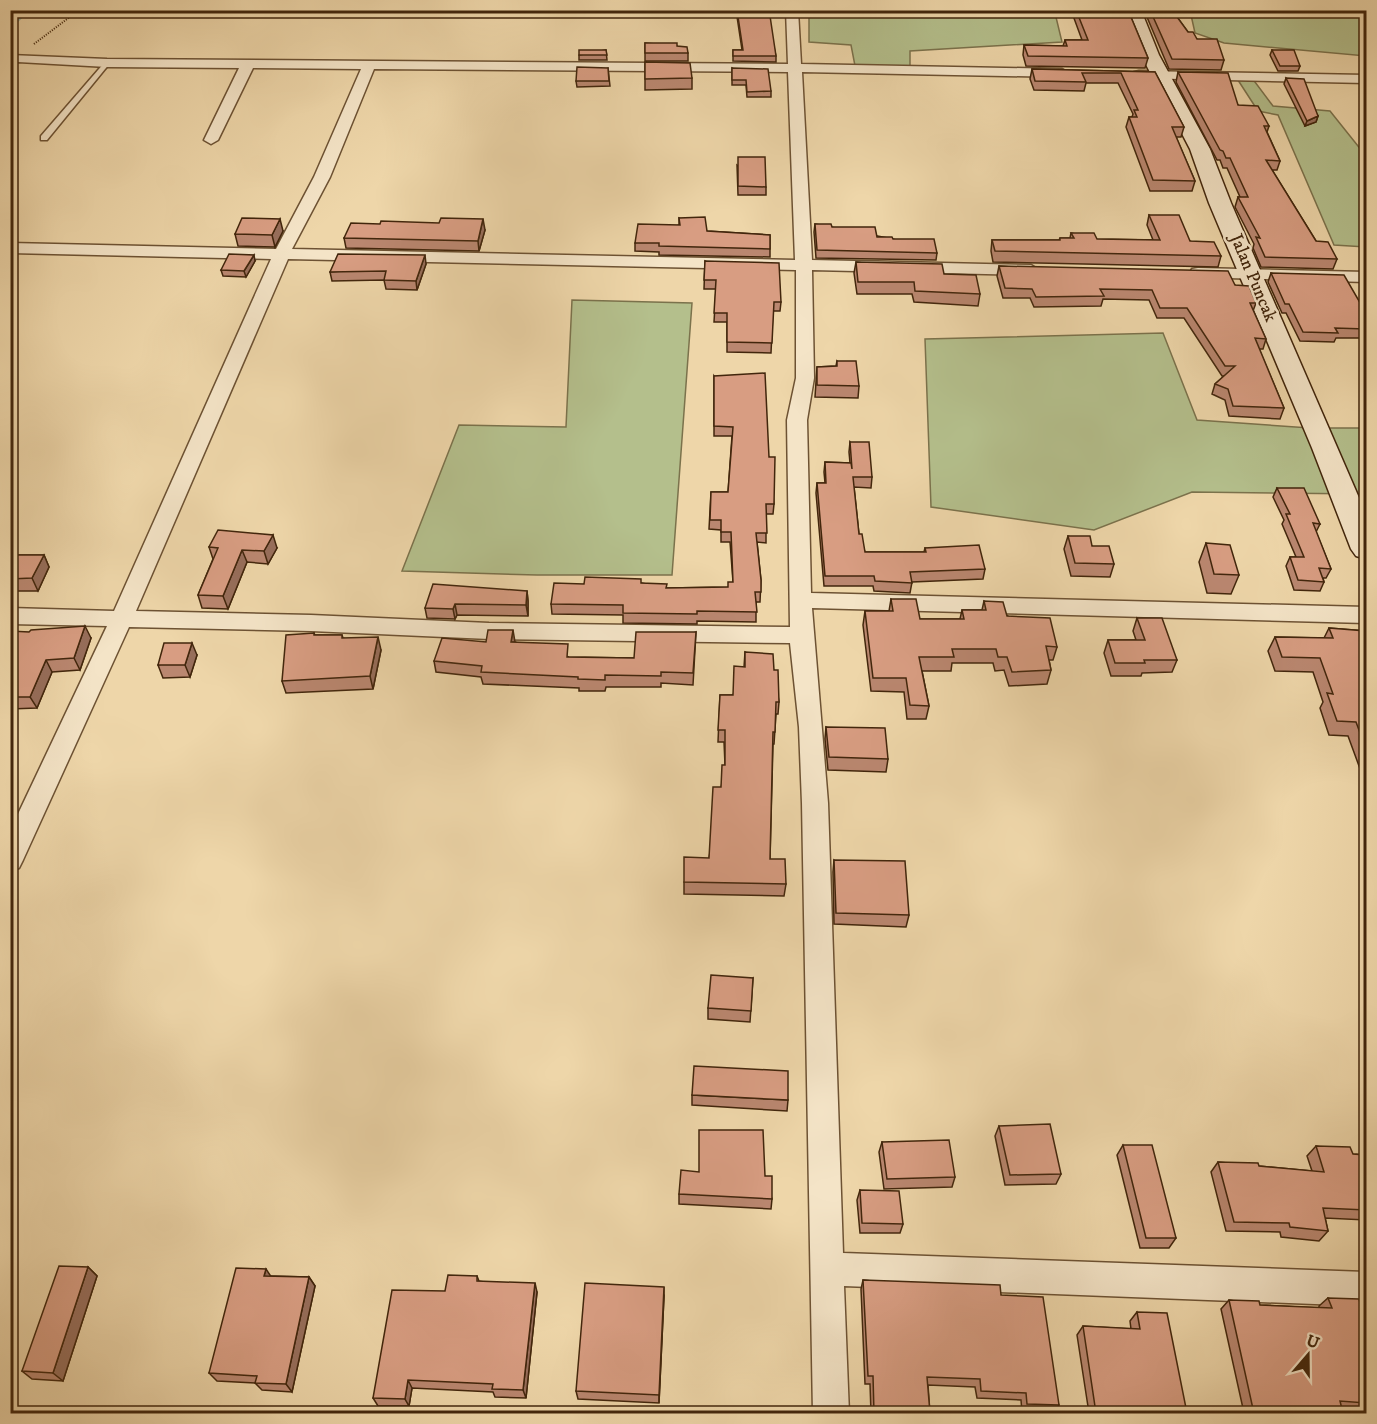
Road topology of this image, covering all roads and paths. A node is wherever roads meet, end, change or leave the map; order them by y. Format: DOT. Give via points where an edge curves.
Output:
graph roads {
  1 [pos="79,10"];
  2 [pos="792,10"];
  3 [pos="1132,10"];
  4 [pos="13,60"];
  5 [pos="107,63"];
  6 [pos="249,64"];
  7 [pos="369,66"];
  8 [pos="795,68"];
  9 [pos="1078,74"];
  10 [pos="1125,75"];
  11 [pos="1161,76"];
  12 [pos="1366,80"];
  13 [pos="44,138"];
  14 [pos="211,140"];
  15 [pos="10,248"];
  16 [pos="282,253"];
  17 [pos="804,265"];
  18 [pos="1043,270"];
  19 [pos="1182,272"];
  20 [pos="1251,273"];
  21 [pos="1366,277"];
  22 [pos="1366,549"];
  23 [pos="801,600"];
  24 [pos="1366,615"];
  25 [pos="10,616"];
  26 [pos="122,618"];
  27 [pos="801,635"];
  28 [pos="10,860"];
  29 [pos="829,1269"];
  30 [pos="1366,1289"];
  31 [pos="831,1413"];
  1 -- 4 [label="path"];
  2 -- 8 [label="street"];
  3 -- 11 [label="street, Jalan Puncak"];
  4 -- 5 [label="street"];
  5 -- 6 [label="street"];
  5 -- 13 [label="lane"];
  6 -- 7 [label="street"];
  6 -- 14 [label="street"];
  7 -- 8 [label="street"];
  7 -- 16 [label="street" via="322,177"];
  8 -- 9 [label="street"];
  8 -- 17 [label="street"];
  10 -- 11 [label="street"];
  11 -- 12 [label="street"];
  11 -- 20 [label="street, Jalan Puncak" via="1195,136"];
  15 -- 16 [label="street"];
  16 -- 17 [label="street"];
  16 -- 26 [label="street"];
  17 -- 18 [label="street"];
  17 -- 23 [label="street" via="805,378 798,420"];
  19 -- 20 [label="street"];
  20 -- 21 [label="street"];
  20 -- 22 [label="street, Jalan Puncak"];
  23 -- 24 [label="street"];
  23 -- 27 [label="street"];
  25 -- 26 [label="street"];
  26 -- 27 [label="street" via="489,631"];
  26 -- 28 [label="street"];
  27 -- 29 [label="street" via="812,727"];
  29 -- 30 [label="street"];
  29 -- 31 [label="street"];
}
